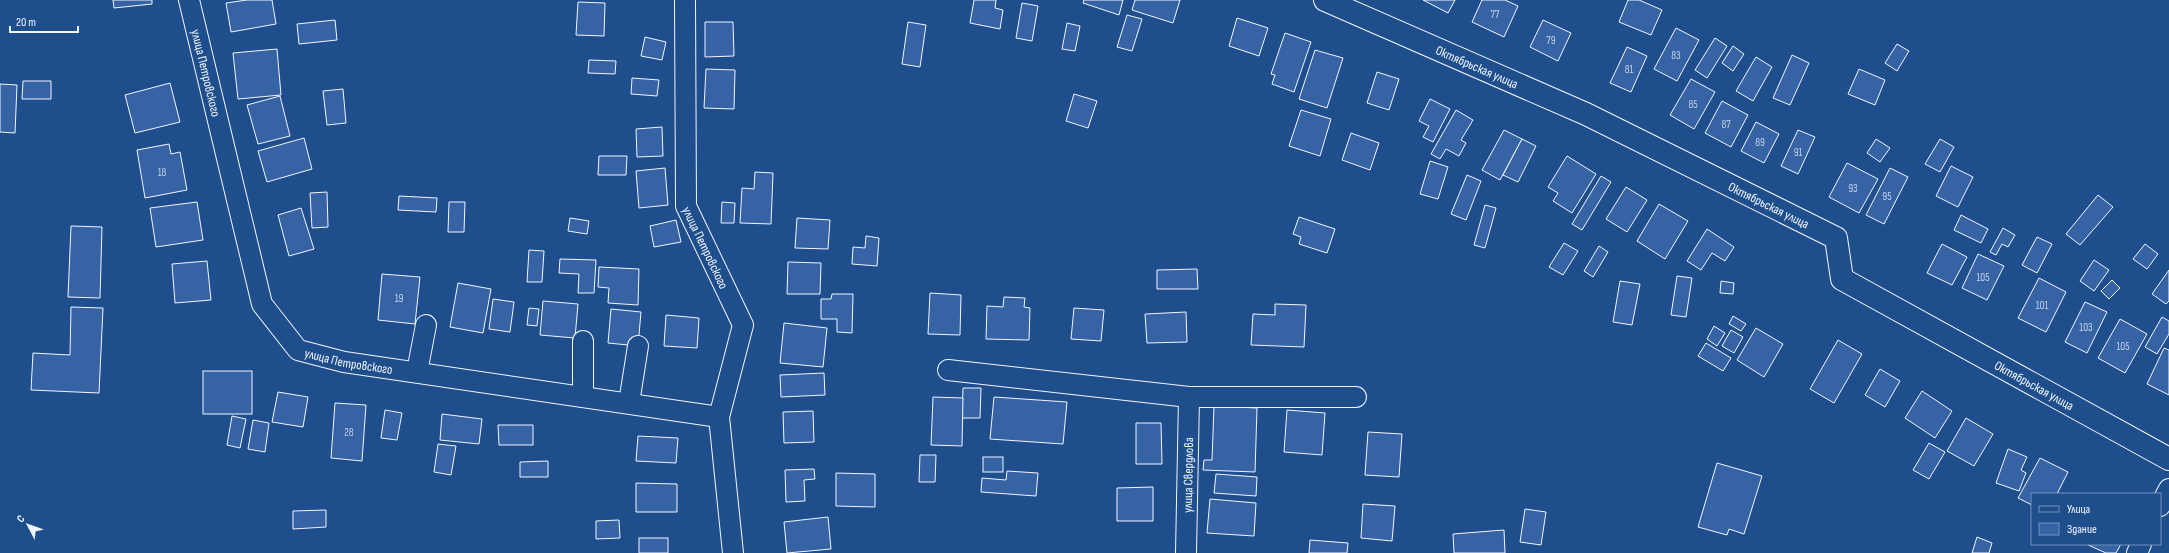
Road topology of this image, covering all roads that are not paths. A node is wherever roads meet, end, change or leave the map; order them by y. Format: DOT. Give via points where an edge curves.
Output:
graph roads {
  1 [pos="189,0"];
  2 [pos="685,0"];
  3 [pos="1325,0"];
  4 [pos="426,325"];
  5 [pos="583,341"];
  6 [pos="638,346"];
  7 [pos="948,370"];
  8 [pos="417,372"];
  9 [pos="583,397"];
  10 [pos="1189,397"];
  11 [pos="1356,397"];
  12 [pos="629,404"];
  13 [pos="719,417"];
  14 [pos="2169,459"];
  15 [pos="2169,489"];
  16 [pos="2161,504"];
  17 [pos="733,553"];
  18 [pos="1186,553"];
  1 -- 8 [label="street, улица Петровского" via="262,304 298,350 344,362"];
  2 -- 13 [label="street, улица Петровского" via="686,206 743,325"];
  3 -- 14 [label="main road, Октябрьская улица" via="1586,114 1836,238 1842,279"];
  4 -- 8 [label="street"];
  5 -- 9 [label="street"];
  6 -- 12 [label="street"];
  7 -- 10 [label="street"];
  8 -- 9 [label="street, улица Петровского"];
  9 -- 12 [label="street, улица Петровского"];
  10 -- 11 [label="street"];
  10 -- 18 [label="street, улица Свердлова"];
  12 -- 13 [label="street, улица Петровского"];
  13 -- 17 [label="street, улица Петровского"];
  15 -- 16 [label="street"];
}
